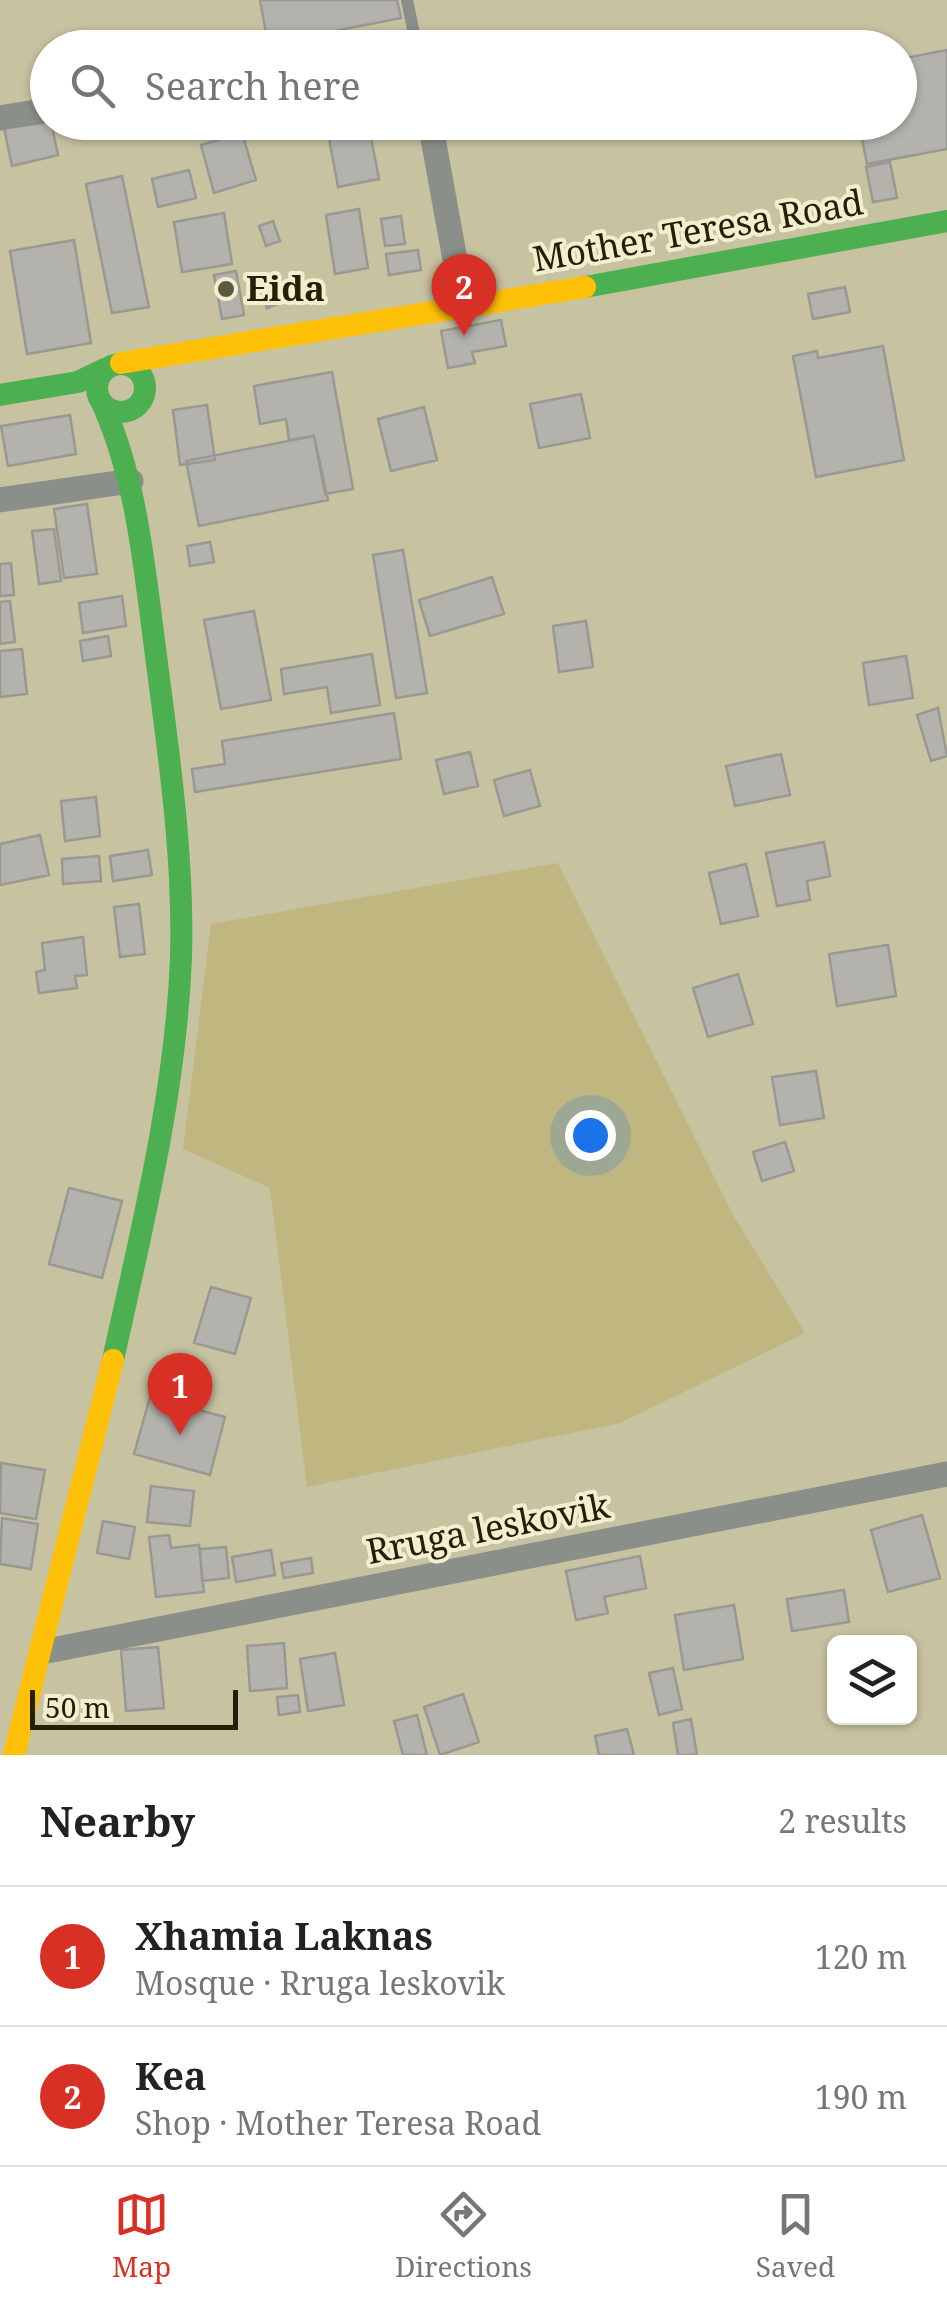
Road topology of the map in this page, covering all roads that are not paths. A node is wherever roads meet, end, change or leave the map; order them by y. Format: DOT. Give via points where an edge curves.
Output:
graph roads {
  1 [pos="408,0"];
  2 [pos="413,30"];
  3 [pos="30,113"];
  4 [pos="0,118"];
  5 [pos="433,140"];
  6 [pos="947,221"];
  7 [pos="464,309"];
  8 [pos="225,348"];
  9 [pos="113,366"];
  10 [pos="78,382"];
  11 [pos="0,395"];
  12 [pos="141,400"];
  13 [pos="101,401"];
  14 [pos="130,481"];
  15 [pos="0,500"];
  16 [pos="947,1474"];
  17 [pos="42,1652"];
  18 [pos="14,1755"];
  1 -- 2 [label="lane"];
  3 -- 4 [label="street"];
  5 -- 7 [label="street"];
  6 -- 7 [label="main road, Mother Teresa Road"];
  7 -- 8 [label="main road, Mother Teresa Road"];
  8 -- 9 [label="main road, Mother Teresa Road"];
  8 -- 12 [label="main road, Mother Teresa Road" via="175,368"];
  9 -- 10 [label="main road, Mother Teresa Road"];
  9 -- 12 [label="main road" via="141,374"];
  9 -- 13 [label="main road" via="97,382"];
  10 -- 11 [label="main road, Mother Teresa Road"];
  10 -- 13 [label="main road"];
  12 -- 13 [label="main road" via="126,412"];
  12 -- 14 [label="main road" via="130,438"];
  13 -- 14 [label="main road"];
  14 -- 15 [label="street"];
  14 -- 17 [label="main road" via="174,816 179,979 165,1105 119,1338"];
  16 -- 17 [label="street, Rruga leskovik"];
  17 -- 18 [label="main road"];
}
